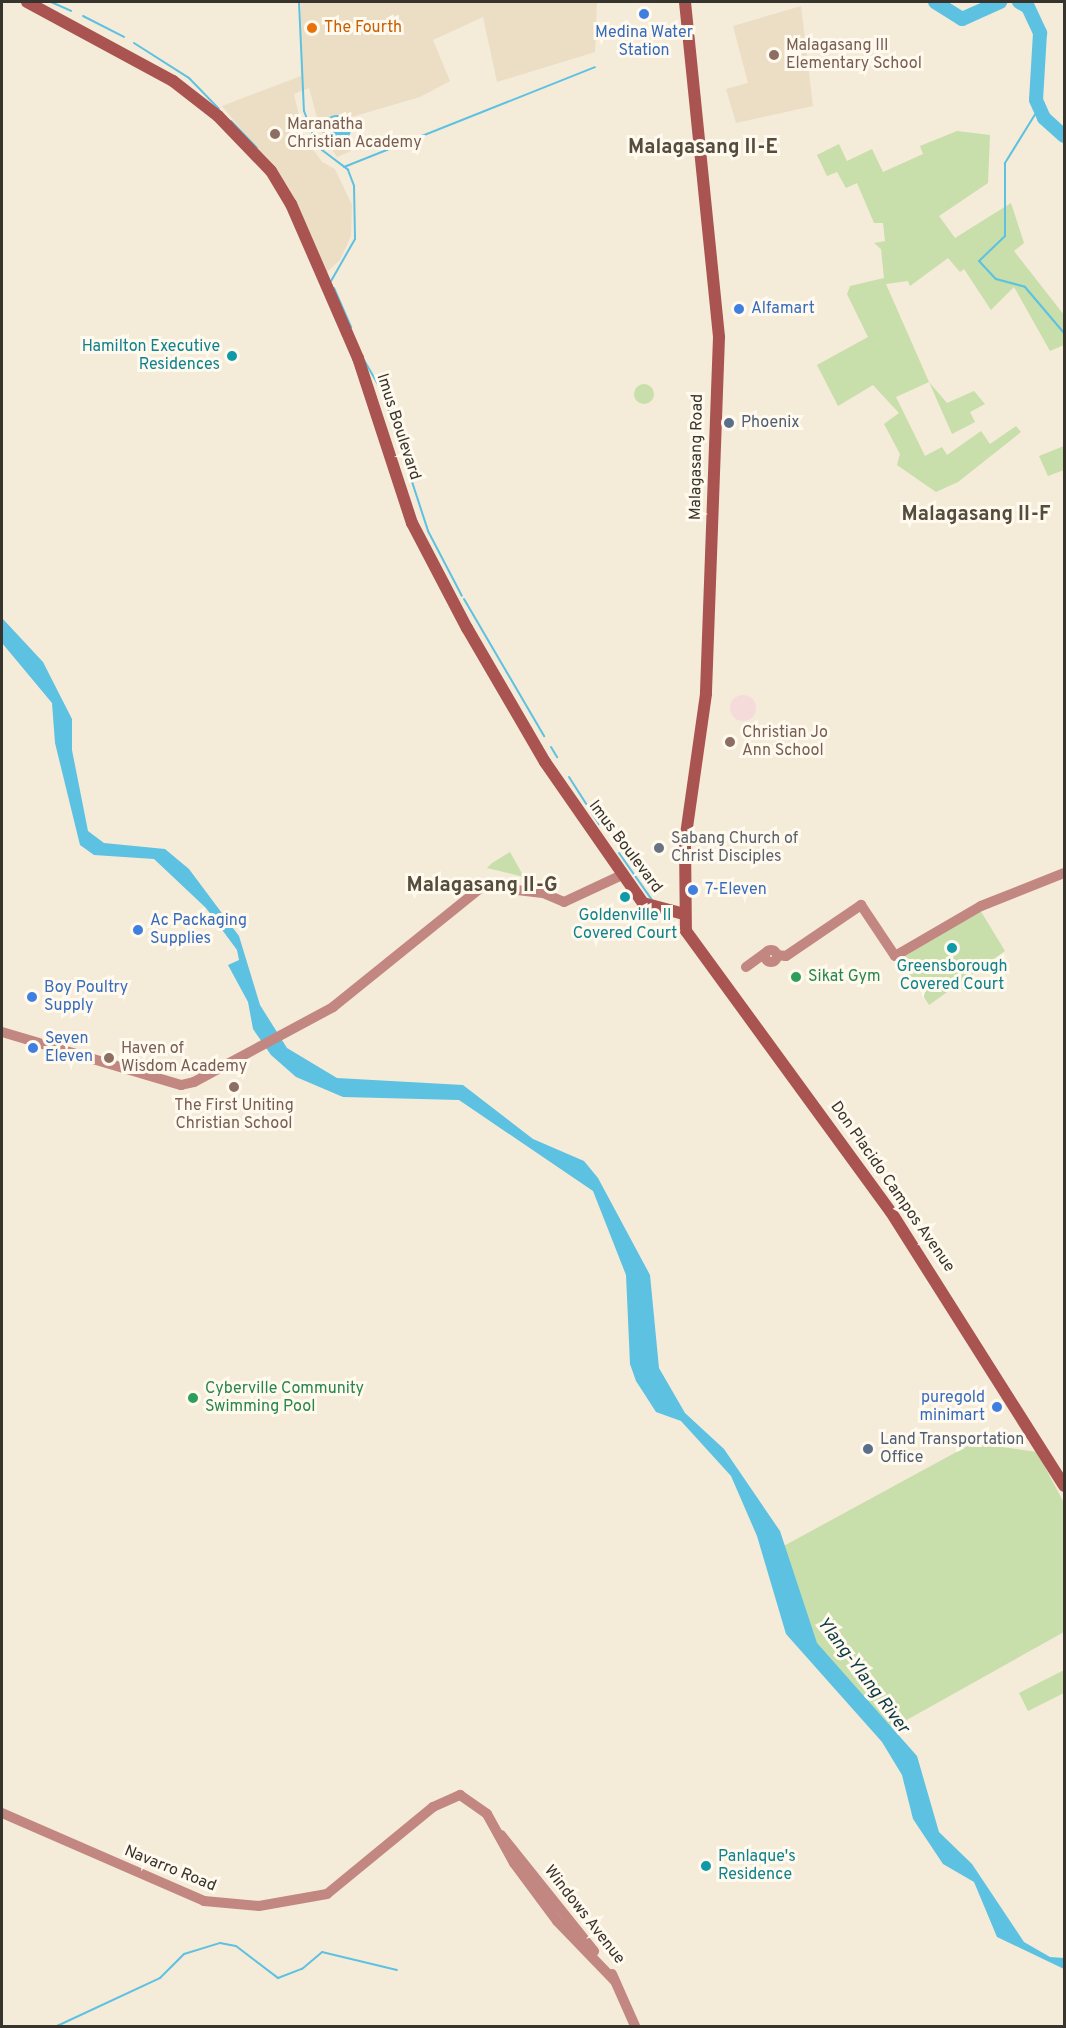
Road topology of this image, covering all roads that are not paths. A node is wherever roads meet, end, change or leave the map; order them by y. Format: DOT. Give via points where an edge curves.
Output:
graph roads {
  1 [pos="27,2"];
  2 [pos="686,2"];
  3 [pos="1065,873"];
  4 [pos="624,874"];
  5 [pos="684,914"];
  6 [pos="770,956"];
  7 [pos="2,1032"];
  8 [pos="1065,1486"];
  9 [pos="2,1813"];
  10 [pos="501,1835"];
  11 [pos="635,2026"];
  1 -- 4 [label="main road, Imus Boulevard" via="173,81 251,147 278,181 358,358 417,532 519,720"];
  2 -- 5 [label="main road, Malagasang Road" via="719,337 706,694 685,842"];
  3 -- 6 [label="street" via="981,906 895,956 861,905 786,956"];
  4 -- 5 [label="main road, Imus Boulevard" via="646,906"];
  4 -- 7 [label="street" via="564,902 483,886 333,1007 181,1085"];
  5 -- 8 [label="main road, Don Placido Campos Avenue" via="694,948 786,1063 891,1212"];
  9 -- 10 [label="street, Navarro Road" via="85,1853 221,1906 276,1905 327,1894 433,1807 454,1796 469,1798 487,1814"];
  10 -- 11 [label="street, Windows Avenue" via="615,1981"];
}
